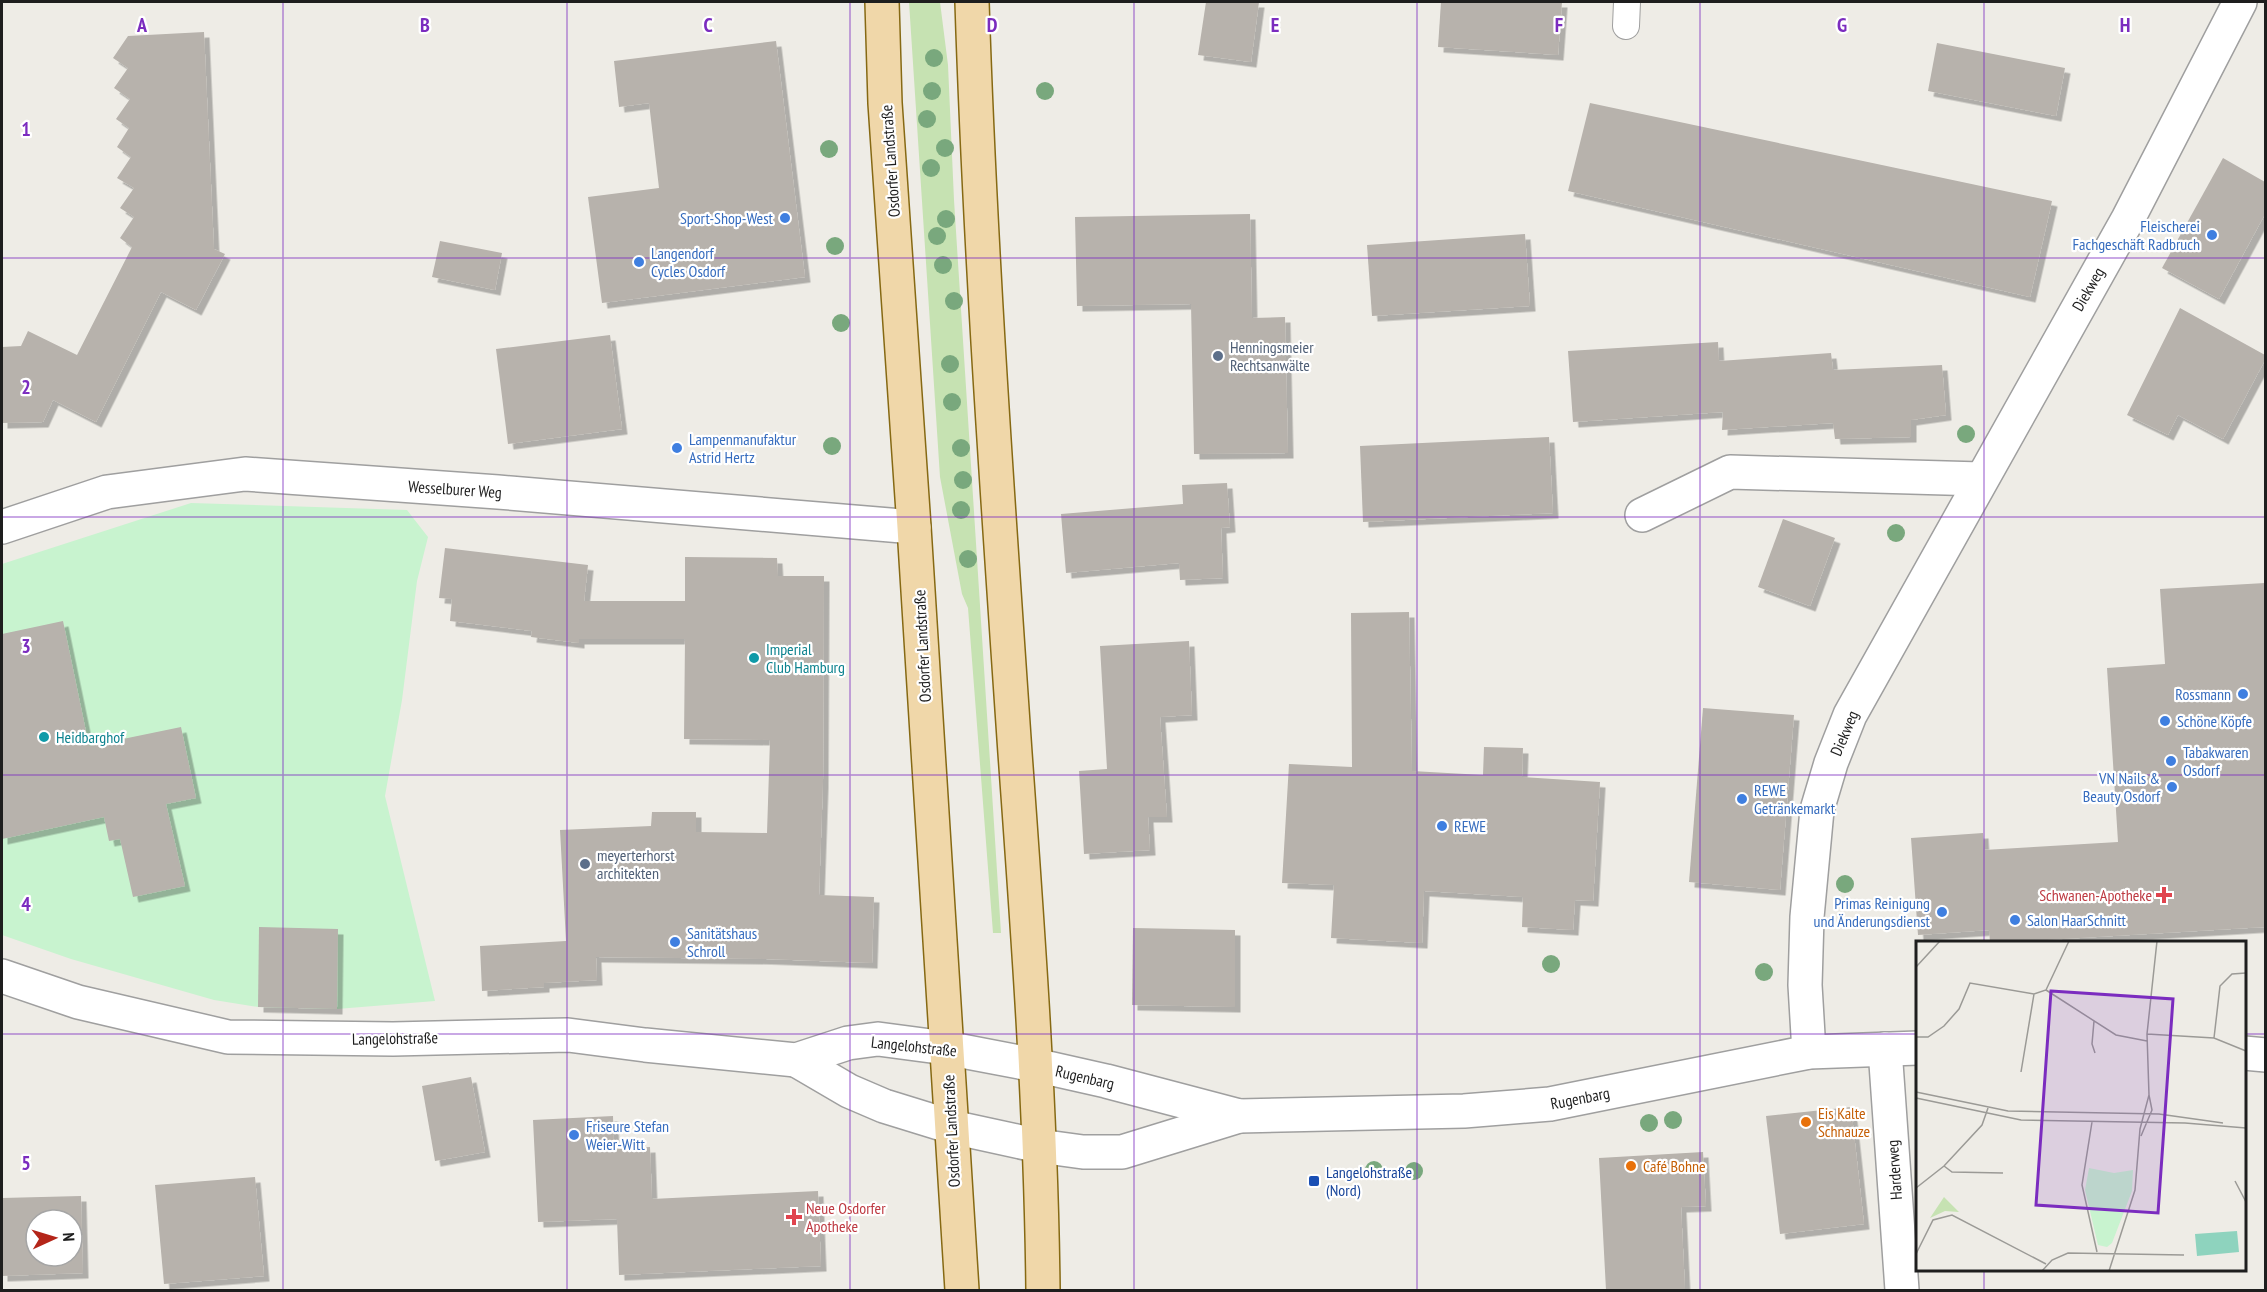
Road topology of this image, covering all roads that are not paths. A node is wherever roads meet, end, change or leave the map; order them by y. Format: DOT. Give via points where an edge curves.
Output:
graph roads {
  1 [pos="882,2"];
  2 [pos="972,2"];
  3 [pos="2241,2"];
  4 [pos="1981,479"];
  5 [pos="1642,515"];
  6 [pos="2,527"];
  7 [pos="914,527"];
  8 [pos="2,976"];
  9 [pos="946,1048"];
  10 [pos="1885,1048"];
  11 [pos="1916,1048"];
  12 [pos="1809,1052"];
  13 [pos="2246,1053"];
  14 [pos="2265,1055"];
  15 [pos="796,1060"];
  16 [pos="1035,1065"];
  17 [pos="1239,1116"];
  18 [pos="952,1127"];
  19 [pos="1039,1146"];
  20 [pos="962,1290"];
  21 [pos="1043,1290"];
  22 [pos="1902,1290"];
  1 -- 7 [label="main road, Osdorfer Landstraße" via="885,103"];
  2 -- 16 [label="main road" via="976,135"];
  3 -- 4 [label="street, Diekweg" via="2128,219"];
  4 -- 5 [label="street" via="1730,472"];
  4 -- 12 [label="street, Diekweg" via="1850,716 1831,763 1817,810 1807,917 1805,985"];
  6 -- 7 [label="street, Wesselburer Weg" via="107,492 245,474"];
  7 -- 9 [label="main road, Osdorfer Landstraße"];
  8 -- 15 [label="street, Langelohstraße" via="78,1002 228,1037 568,1035"];
  9 -- 15 [label="street, Langelohstraße" via="878,1039 848,1043"];
  9 -- 16 [label="street, Langelohstraße"];
  9 -- 18 [label="main road, Osdorfer Landstraße"];
  10 -- 11 [label="street, Rugenbarg"];
  10 -- 12 [label="street, Rugenbarg"];
  10 -- 22 [label="street, Harderweg"];
  12 -- 17 [label="street, Rugenbarg" via="1551,1104 1464,1111"];
  13 -- 14 [label="street"];
  15 -- 18 [label="street, Langelohstraße" via="849,1091"];
  16 -- 17 [label="street, Rugenbarg"];
  16 -- 19 [label="main road"];
  17 -- 19 [label="street, Rugenbarg" via="1122,1152"];
  18 -- 19 [label="street, Langelohstraße"];
  18 -- 20 [label="main road, Osdorfer Landstraße"];
  19 -- 21 [label="main road"];
}
